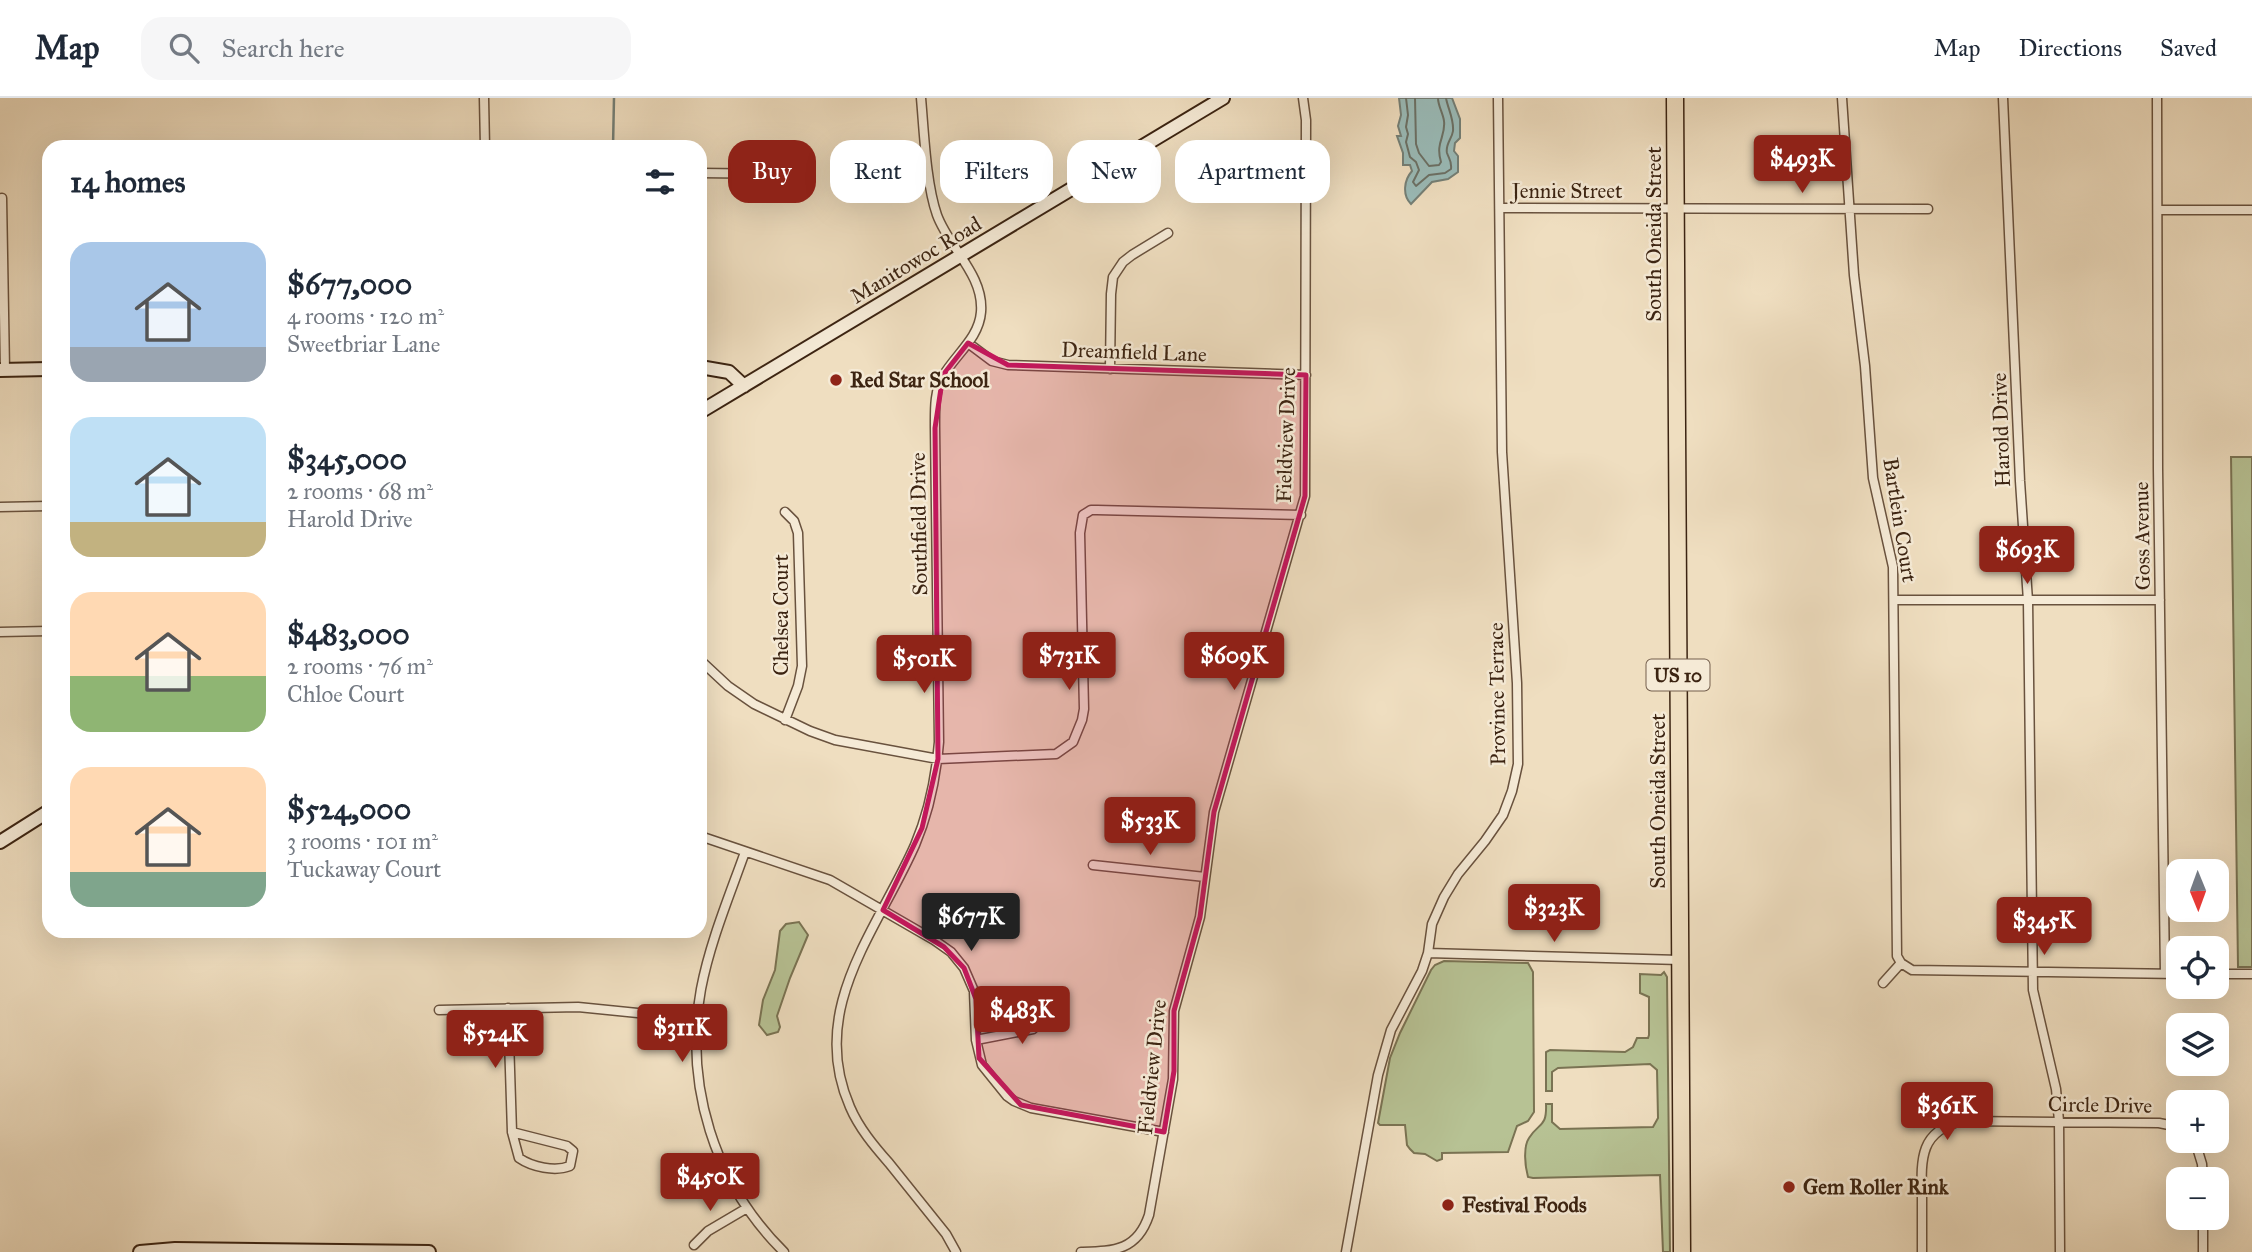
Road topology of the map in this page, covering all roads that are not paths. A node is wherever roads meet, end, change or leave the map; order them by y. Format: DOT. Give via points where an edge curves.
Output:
graph roads {
  1 [pos="484,98"];
  2 [pos="920,98"];
  3 [pos="1223,98"];
  4 [pos="1303,98"];
  5 [pos="1499,98"];
  6 [pos="1675,98"];
  7 [pos="1842,98"];
  8 [pos="2003,98"];
  9 [pos="2157,98"];
  10 [pos="485,140"];
  11 [pos="707,173"];
  12 [pos="728,173"];
  13 [pos="2,198"];
  14 [pos="1500,208"];
  15 [pos="1675,209"];
  16 [pos="1850,209"];
  17 [pos="1928,209"];
  18 [pos="2252,210"];
  19 [pos="2158,211"];
  20 [pos="1168,233"];
  21 [pos="960,257"];
  22 [pos="968,343"];
  23 [pos="42,369"];
  24 [pos="707,369"];
  25 [pos="1110,369"];
  26 [pos="3,370"];
  27 [pos="1306,375"];
  28 [pos="744,386"];
  29 [pos="707,408"];
  30 [pos="42,506"];
  31 [pos="0,507"];
  32 [pos="785,512"];
  33 [pos="1301,515"];
  34 [pos="1894,600"];
  35 [pos="2160,600"];
  36 [pos="2028,601"];
  37 [pos="42,631"];
  38 [pos="0,632"];
  39 [pos="707,666"];
  40 [pos="785,720"];
  41 [pos="938,759"];
  42 [pos="42,815"];
  43 [pos="707,838"];
  44 [pos="0,842"];
  45 [pos="745,852"];
  46 [pos="1093,865"];
  47 [pos="1205,877"];
  48 [pos="883,910"];
  49 [pos="1428,953"];
  50 [pos="1680,960"];
  51 [pos="1901,963"];
  52 [pos="2032,971"];
  53 [pos="2165,974"];
  54 [pos="2229,974"];
  55 [pos="2252,974"];
  56 [pos="1883,983"];
  57 [pos="508,1008"];
  58 [pos="439,1010"];
  59 [pos="1051,1013"];
  60 [pos="697,1019"];
  61 [pos="976,1040"];
  62 [pos="2059,1121"];
  63 [pos="2166,1125"];
  64 [pos="512,1132"];
  65 [pos="1164,1132"];
  66 [pos="747,1208"];
  67 [pos="2203,1230"];
  68 [pos="694,1245"];
  69 [pos="233,1251"];
  70 [pos="139,1252"];
  71 [pos="402,1252"];
  72 [pos="429,1252"];
  73 [pos="784,1252"];
  74 [pos="956,1252"];
  75 [pos="1081,1252"];
  76 [pos="1100,1252"];
  77 [pos="1346,1252"];
  78 [pos="1682,1252"];
  79 [pos="1922,1252"];
  80 [pos="2060,1252"];
  81 [pos="2203,1252"];
  1 -- 10 [label="street"];
  2 -- 21 [label="street, Southfield Drive" via="937,214"];
  3 -- 21 [label="street, Manitowoc Road"];
  4 -- 27 [label="street, Fieldview Drive"];
  5 -- 14 [label="street, Province Terrace"];
  6 -- 15 [label="highway, South Oneida Street / US 10"];
  7 -- 16 [label="street, Bartlein Court"];
  8 -- 36 [label="street, Harold Drive"];
  9 -- 19 [label="street, Goss Avenue"];
  11 -- 12 [label="street"];
  13 -- 26 [label="street"];
  14 -- 15 [label="street, Jennie Street"];
  14 -- 49 [label="street, Province Terrace" via="1502,452 1518,764 1503,815 1444,897 1432,924"];
  15 -- 16 [label="street, Jennie Street"];
  15 -- 50 [label="highway, South Oneida Street / US 10"];
  16 -- 17 [label="street, Jennie Street"];
  16 -- 34 [label="street, Bartlein Court" via="1873,478 1893,568"];
  18 -- 19 [label="street"];
  19 -- 35 [label="street, Goss Avenue"];
  20 -- 25 [label="street" via="1132,255 1113,276"];
  21 -- 22 [label="street, Southfield Drive" via="980,298 979,321"];
  21 -- 28 [label="street, Manitowoc Road"];
  22 -- 25 [label="street, Dreamfield Lane" via="999,364"];
  22 -- 41 [label="street, Southfield Drive" via="943,375 936,397"];
  23 -- 26 [label="street"];
  24 -- 28 [label="street" via="729,372"];
  25 -- 27 [label="street, Dreamfield Lane"];
  27 -- 33 [label="street, Fieldview Drive" via="1307,484"];
  28 -- 29 [label="street, Manitowoc Road"];
  30 -- 31 [label="street"];
  32 -- 40 [label="street, Chelsea Court" via="798,533 802,666"];
  33 -- 41 [label="street" via="1087,512 1080,533 1084,709 1073,742 1045,756"];
  33 -- 47 [label="street, Fieldview Drive" via="1214,812"];
  34 -- 36 [label="street"];
  34 -- 51 [label="street, Bartlein Court" via="1897,956"];
  35 -- 36 [label="street"];
  35 -- 53 [label="street, Goss Avenue"];
  36 -- 52 [label="street, Harold Drive"];
  37 -- 38 [label="street"];
  39 -- 40 [label="street" via="742,696"];
  40 -- 41 [label="street" via="835,740"];
  41 -- 48 [label="street, Southfield Drive" via="922,828"];
  42 -- 44 [label="street"];
  43 -- 45 [label="street"];
  45 -- 48 [label="street" via="830,880"];
  45 -- 60 [label="street" via="710,953"];
  46 -- 47 [label="street"];
  47 -- 65 [label="street, Fieldview Drive" via="1196,935 1174,1011 1174,1071"];
  48 -- 61 [label="street" via="944,947 964,968 976,999"];
  48 -- 74 [label="street, Southfield Drive" via="842,999 836,1061 858,1123"];
  49 -- 50 [label="street"];
  49 -- 77 [label="street, Province Terrace" via="1381,1059"];
  50 -- 78 [label="highway, South Oneida Street / US 10"];
  51 -- 52 [label="street" via="1913,970"];
  51 -- 56 [label="street"];
  52 -- 53 [label="street"];
  52 -- 62 [label="street, Harold Drive"];
  54 -- 55 [label="street"];
  57 -- 58 [label="street"];
  57 -- 60 [label="street" via="578,1007"];
  57 -- 64 [label="street"];
  59 -- 61 [label="street" via="1033,1029"];
  60 -- 66 [label="street" via="697,1073 706,1120 723,1167"];
  61 -- 65 [label="street" via="982,1065 1007,1096 1021,1105"];
  62 -- 63 [label="street, Circle Drive"];
  62 -- 79 [label="street, Circle Drive" via="1962,1121 1936,1133 1921,1164"];
  62 -- 80 [label="street, Harold Drive"];
  64 -- 64 [label="street" via="523,1161 556,1169 570,1166 573,1151 567,1146"];
  65 -- 76 [label="street, Fieldview Drive" via="1142,1233 1125,1247"];
  66 -- 68 [label="street"];
  66 -- 73 [label="street"];
  67 -- 81 [label="street"];
  69 -- 70 [label="street"];
  69 -- 71 [label="street"];
  71 -- 72 [label="street"];
  75 -- 76 [label="street, Fieldview Drive"];
}
